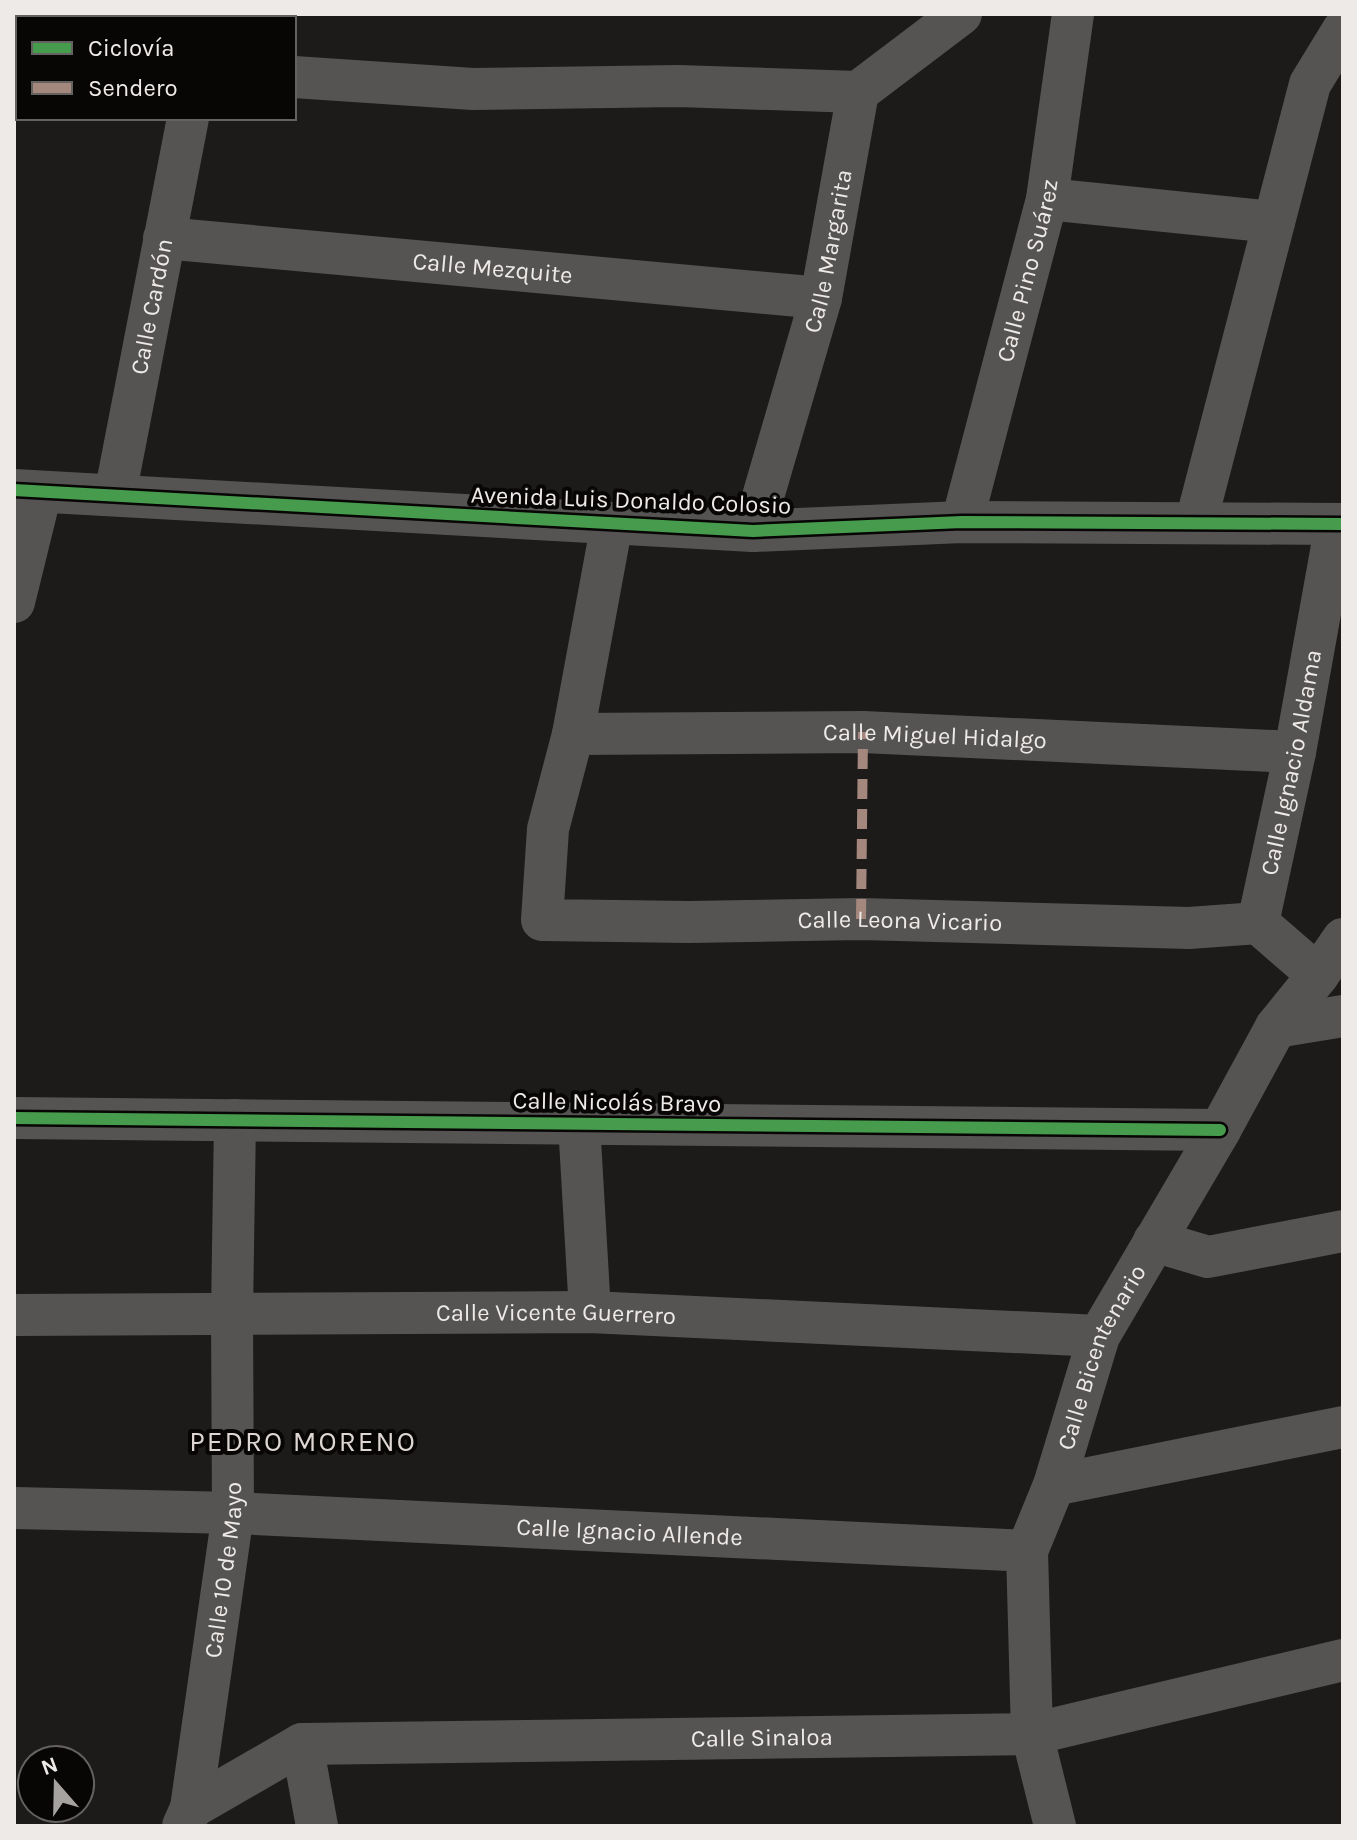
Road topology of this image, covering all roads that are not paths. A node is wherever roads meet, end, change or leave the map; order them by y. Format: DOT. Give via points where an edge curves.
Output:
graph roads {
  1 [pos="961,14"];
  2 [pos="1073,14"];
  3 [pos="1343,30"];
  4 [pos="296,77"];
  5 [pos="858,92"];
  6 [pos="188,120"];
  7 [pos="1047,199"];
  8 [pos="1274,222"];
  9 [pos="164,238"];
  10 [pos="821,298"];
  11 [pos="28,491"];
  12 [pos="115,495"];
  13 [pos="962,522"];
  14 [pos="1196,522"];
  15 [pos="612,523"];
  16 [pos="1340,524"];
  17 [pos="753,531"];
  18 [pos="14,602"];
  19 [pos="573,734"];
  20 [pos="1295,752"];
  21 [pos="1258,923"];
  22 [pos="1343,939"];
  23 [pos="1318,975"];
  24 [pos="1343,1016"];
  25 [pos="1276,1027"];
  26 [pos="14,1118"];
  27 [pos="235,1120"];
  28 [pos="579,1123"];
  29 [pos="1220,1130"];
  30 [pos="1343,1231"];
  31 [pos="1154,1241"];
  32 [pos="590,1312"];
  33 [pos="232,1313"];
  34 [pos="14,1315"];
  35 [pos="1099,1336"];
  36 [pos="1343,1427"];
  37 [pos="1054,1485"];
  38 [pos="14,1508"];
  39 [pos="233,1513"];
  40 [pos="1027,1551"];
  41 [pos="1343,1660"];
  42 [pos="1032,1734"];
  43 [pos="302,1744"];
  44 [pos="187,1817"];
  45 [pos="317,1826"];
  46 [pos="1055,1826"];
  1 -- 5 [label="street"];
  2 -- 7 [label="street, Calle Pino Suárez"];
  3 -- 8 [label="street" via="1310,84"];
  4 -- 5 [label="street" via="473,89 678,86"];
  5 -- 10 [label="street, Calle Margarita"];
  6 -- 9 [label="street, Calle Cardón"];
  7 -- 8 [label="street"];
  7 -- 13 [label="street, Calle Pino Suárez"];
  8 -- 14 [label="street"];
  9 -- 10 [label="street, Calle Mezquite"];
  9 -- 12 [label="street, Calle Cardón"];
  10 -- 17 [label="street, Calle Margarita"];
  11 -- 12 [label="street, Avenida Luis Donaldo Colosio"];
  11 -- 18 [label="street"];
  12 -- 15 [label="street, Avenida Luis Donaldo Colosio"];
  13 -- 14 [label="street, Avenida Luis Donaldo Colosio"];
  13 -- 17 [label="street, Avenida Luis Donaldo Colosio"];
  14 -- 16 [label="street, Avenida Luis Donaldo Colosio"];
  15 -- 17 [label="street, Avenida Luis Donaldo Colosio"];
  15 -- 19 [label="street"];
  16 -- 20 [label="street, Calle Ignacio Aldama"];
  19 -- 20 [label="street, Calle Miguel Hidalgo" via="863,732"];
  19 -- 21 [label="street, Calle Leona Vicario" via="548,829 542,920 861,919 1189,928"];
  20 -- 21 [label="street, Calle Ignacio Aldama"];
  21 -- 23 [label="street"];
  22 -- 23 [label="street, Calle Bicentenario"];
  23 -- 25 [label="street, Calle Bicentenario"];
  24 -- 25 [label="street"];
  25 -- 29 [label="street, Calle Bicentenario"];
  26 -- 27 [label="street, Calle Nicolás Bravo"];
  27 -- 28 [label="street, Calle Nicolás Bravo"];
  27 -- 33 [label="street, Calle 10 de Mayo"];
  28 -- 29 [label="street, Calle Nicolás Bravo"];
  28 -- 32 [label="street"];
  29 -- 31 [label="street, Calle Bicentenario"];
  30 -- 31 [label="street" via="1208,1257"];
  31 -- 35 [label="street, Calle Bicentenario"];
  32 -- 33 [label="street, Calle Vicente Guerrero"];
  32 -- 35 [label="street, Calle Vicente Guerrero"];
  33 -- 34 [label="street, Calle Vicente Guerrero"];
  33 -- 39 [label="street, Calle 10 de Mayo"];
  35 -- 37 [label="street, Calle Bicentenario"];
  36 -- 37 [label="street"];
  37 -- 40 [label="street, Calle Bicentenario"];
  38 -- 39 [label="street, Calle Ignacio Allende"];
  39 -- 40 [label="street, Calle Ignacio Allende"];
  39 -- 44 [label="street, Calle 10 de Mayo"];
  40 -- 42 [label="street, Calle Bicentenario"];
  41 -- 42 [label="street, Calle Sinaloa"];
  42 -- 43 [label="street, Calle Sinaloa"];
  42 -- 46 [label="street, Calle Bicentenario"];
  43 -- 44 [label="street, Calle Sinaloa"];
  43 -- 45 [label="street"];
}
